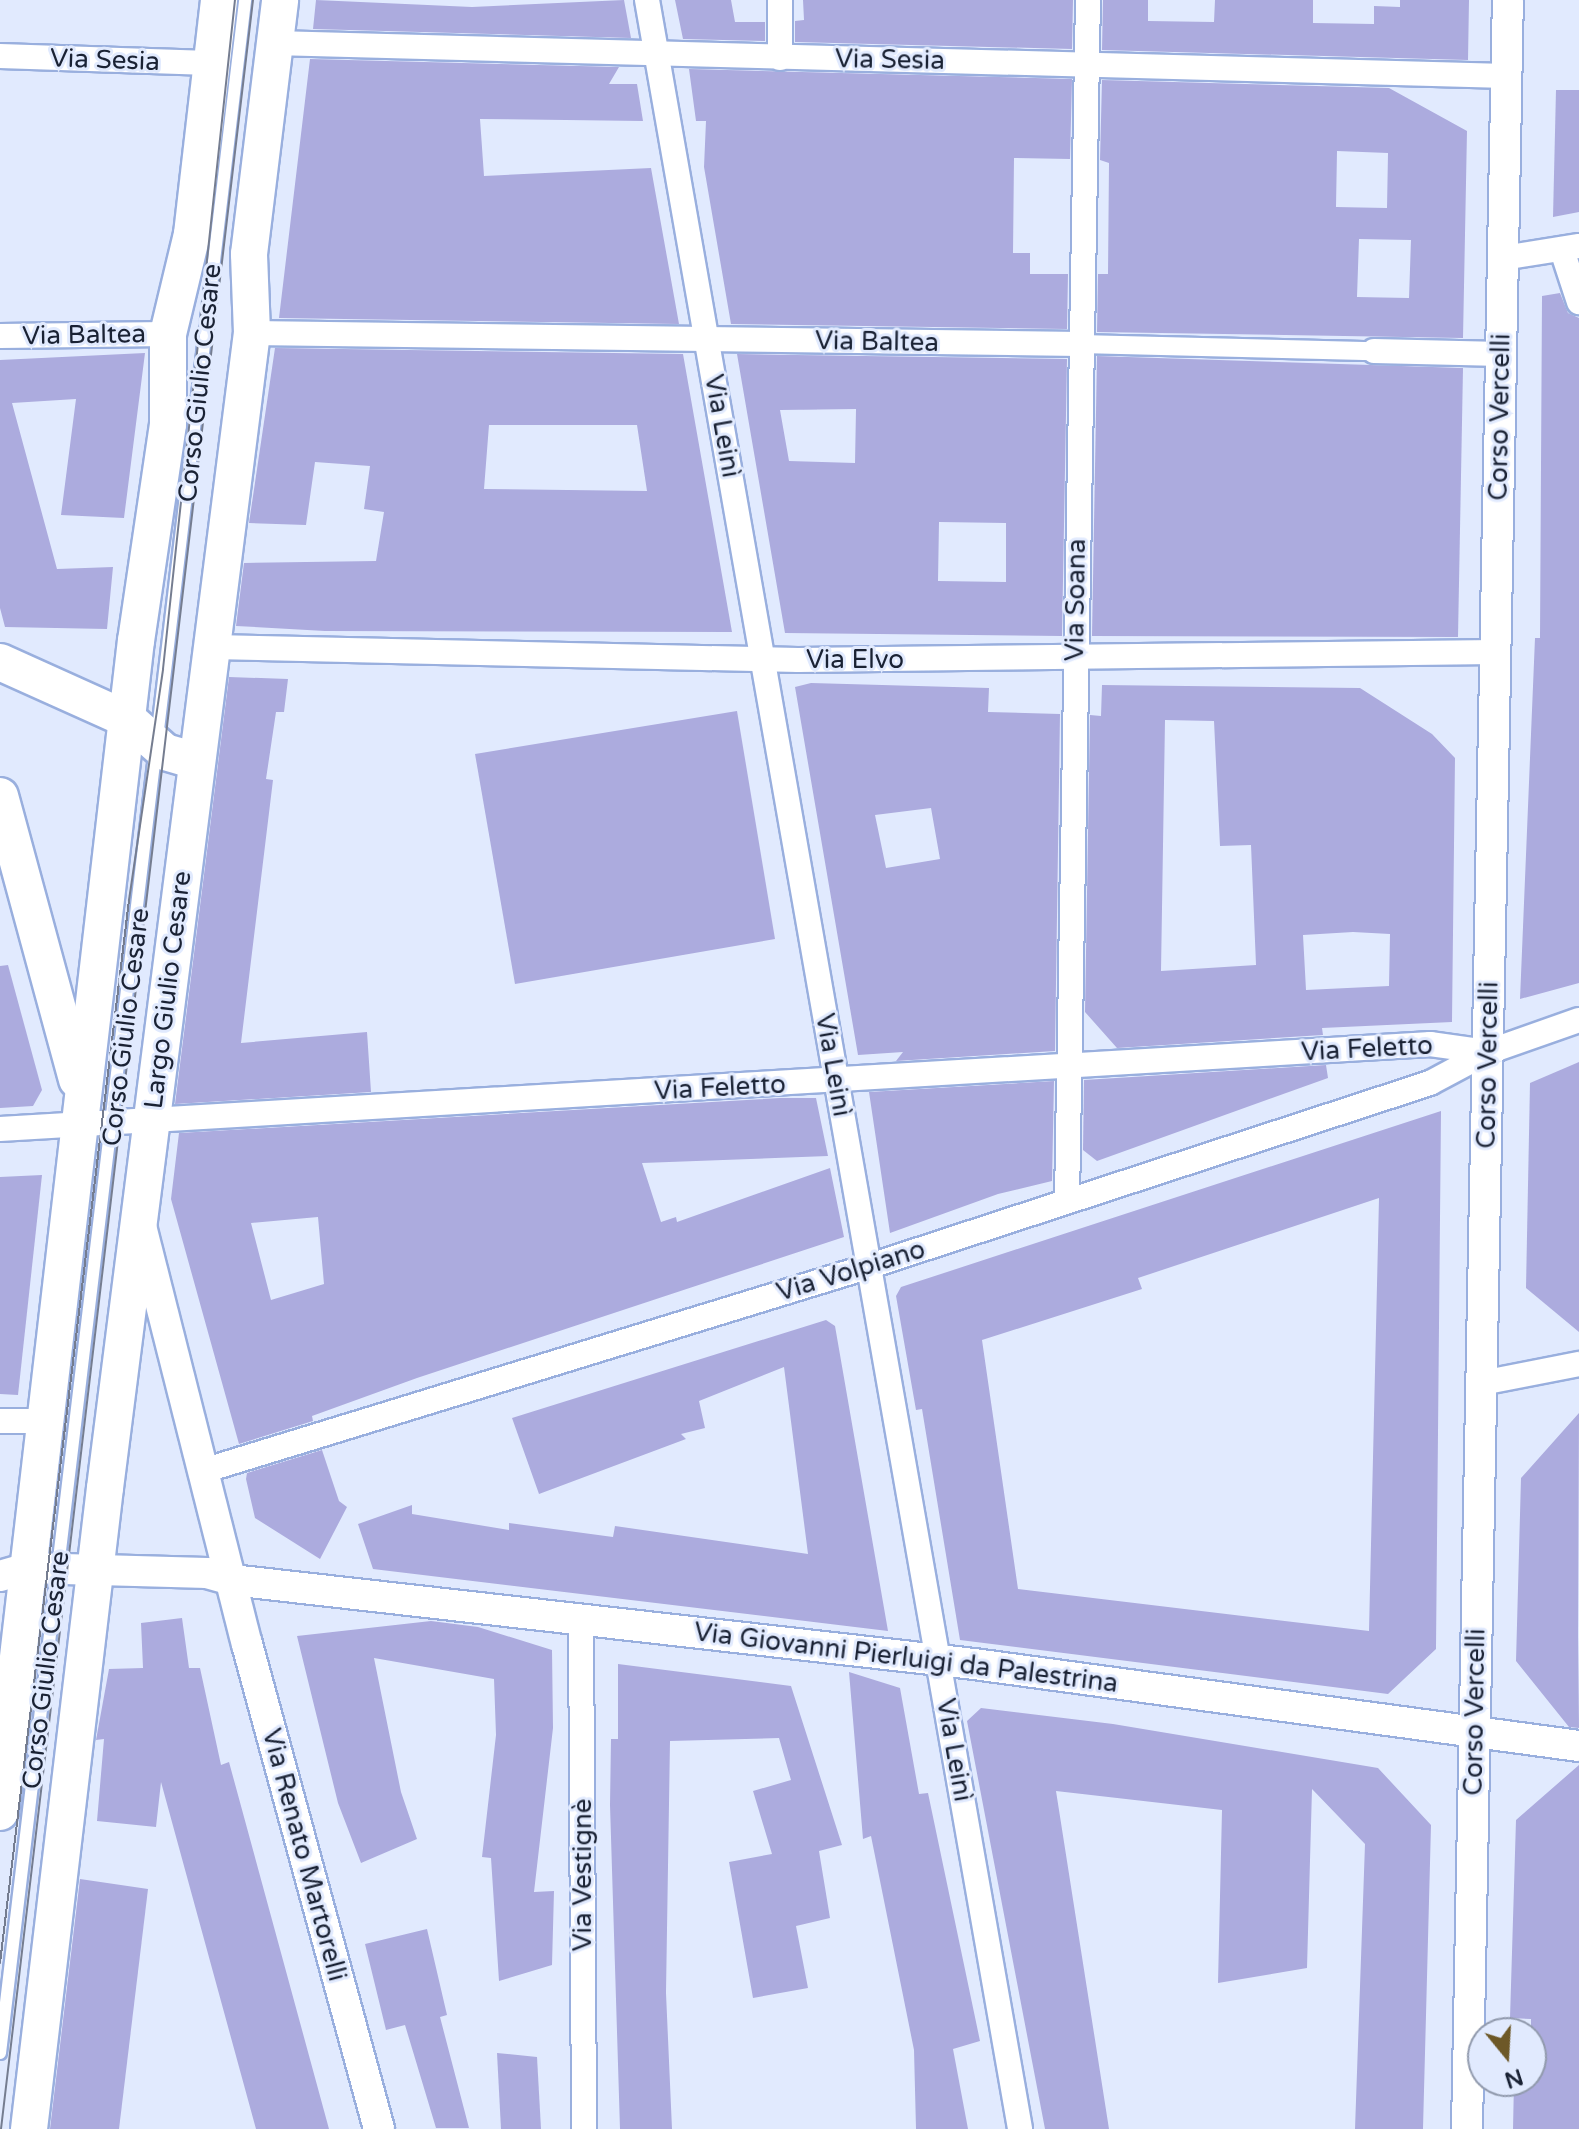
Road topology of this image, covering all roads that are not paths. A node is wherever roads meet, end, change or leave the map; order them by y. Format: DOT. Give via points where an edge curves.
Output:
graph roads {
  1 [pos="219,0"];
  2 [pos="245,0"];
  3 [pos="280,0"];
  4 [pos="647,0"];
  5 [pos="780,0"];
  6 [pos="1088,0"];
  7 [pos="1508,0"];
  8 [pos="274,43"];
  9 [pos="657,53"];
  10 [pos="0,56"];
  11 [pos="780,58"];
  12 [pos="210,63"];
  13 [pos="1087,64"];
  14 [pos="1507,76"];
  15 [pos="1570,248"];
  16 [pos="1503,258"];
  17 [pos="1579,302"];
  18 [pos="252,333"];
  19 [pos="168,334"];
  20 [pos="0,336"];
  21 [pos="707,339"];
  22 [pos="1080,344"];
  23 [pos="1374,351"];
  24 [pos="1502,354"];
  25 [pos="214,647"];
  26 [pos="1496,652"];
  27 [pos="1075,658"];
  28 [pos="763,659"];
  29 [pos="0,662"];
  30 [pos="129,720"];
  31 [pos="159,746"];
  32 [pos="197,761"];
  33 [pos="0,796"];
  34 [pos="1579,1020"];
  35 [pos="1488,1052"];
  36 [pos="1069,1067"];
  37 [pos="836,1081"];
  38 [pos="96,1113"];
  39 [pos="151,1122"];
  40 [pos="0,1129"];
  41 [pos="1067,1200"];
  42 [pos="139,1219"];
  43 [pos="870,1266"];
  44 [pos="1579,1364"];
  45 [pos="1482,1383"];
  46 [pos="0,1421"];
  47 [pos="44,1421"];
  48 [pos="206,1470"];
  49 [pos="29,1571"];
  50 [pos="94,1573"];
  51 [pos="232,1580"];
  52 [pos="581,1620"];
  53 [pos="938,1660"];
  54 [pos="1474,1733"];
  55 [pos="1579,1746"];
  56 [pos="0,1812"];
  57 [pos="0,2053"];
  58 [pos="29,2129"];
  59 [pos="379,2129"];
  60 [pos="584,2129"];
  61 [pos="1020,2129"];
  62 [pos="1467,2129"];
  1 -- 12 [label="main road, Corso Giulio Cesare"];
  2 -- 31 [label="lane, Corso Giulio Cesare"];
  3 -- 8 [label="main road, Corso Giulio Cesare"];
  4 -- 9 [label="street, Via Leinì"];
  5 -- 11 [label="street"];
  6 -- 13 [label="street, Via Soana"];
  7 -- 14 [label="street, Corso Vercelli"];
  8 -- 9 [label="street, Via Sesia"];
  8 -- 18 [label="main road, Corso Giulio Cesare" via="249,254"];
  9 -- 11 [label="street, Via Sesia"];
  9 -- 21 [label="street, Via Leinì"];
  10 -- 12 [label="street, Via Sesia"];
  11 -- 13 [label="street, Via Sesia"];
  12 -- 19 [label="main road, Corso Giulio Cesare" via="192,234"];
  13 -- 14 [label="street, Via Sesia"];
  13 -- 22 [label="street, Via Soana"];
  14 -- 16 [label="street, Corso Vercelli"];
  15 -- 16 [label="street"];
  15 -- 17 [label="street"];
  16 -- 24 [label="street, Corso Vercelli"];
  18 -- 21 [label="street, Via Baltea"];
  18 -- 25 [label="main road, Corso Giulio Cesare"];
  19 -- 20 [label="street, Via Baltea"];
  19 -- 30 [label="main road, Corso Giulio Cesare" via="168,424"];
  21 -- 22 [label="street, Via Baltea"];
  21 -- 28 [label="street, Via Leinì"];
  22 -- 23 [label="street, Via Baltea"];
  22 -- 27 [label="street, Via Soana"];
  23 -- 24 [label="street, Via Baltea"];
  24 -- 26 [label="street, Corso Vercelli"];
  25 -- 28 [label="street, Via Elvo"];
  25 -- 32 [label="main road, Largo Giulio Cesare"];
  26 -- 27 [label="street, Via Elvo"];
  26 -- 35 [label="street, Corso Vercelli"];
  27 -- 28 [label="street, Via Elvo"];
  27 -- 36 [label="street, Via Soana"];
  28 -- 37 [label="street, Via Leinì"];
  29 -- 30 [label="main road"];
  30 -- 31 [label="main road"];
  30 -- 38 [label="main road"];
  31 -- 32 [label="main road"];
  31 -- 38 [label="lane, Corso Giulio Cesare"];
  32 -- 39 [label="main road, Largo Giulio Cesare"];
  33 -- 38 [label="main road"];
  34 -- 35 [label="street, Via Volpiano"];
  35 -- 36 [label="street, Via Feletto" via="1430,1044"];
  35 -- 41 [label="street, Via Volpiano" via="1430,1083"];
  35 -- 45 [label="street, Corso Vercelli"];
  36 -- 37 [label="street, Via Feletto"];
  36 -- 41 [label="street, Via Soana"];
  37 -- 39 [label="street, Via Feletto"];
  37 -- 43 [label="street, Via Leinì"];
  38 -- 39 [label="street, Via Feletto"];
  38 -- 40 [label="street, Via Feletto"];
  38 -- 47 [label="main road"];
  38 -- 49 [label="lane, Corso Giulio Cesare"];
  39 -- 42 [label="main road, Largo Giulio Cesare"];
  41 -- 43 [label="street, Via Volpiano"];
  42 -- 48 [label="street, Largo Giulio Cesare"];
  42 -- 50 [label="main road, Largo Giulio Cesare"];
  43 -- 48 [label="street, Via Volpiano"];
  43 -- 53 [label="street, Via Leinì"];
  44 -- 45 [label="street"];
  45 -- 54 [label="street, Corso Vercelli"];
  46 -- 47 [label="street"];
  47 -- 49 [label="main road"];
  48 -- 51 [label="street, Largo Giulio Cesare"];
  49 -- 50 [label="street"];
  49 -- 56 [label="main road, Corso Giulio Cesare"];
  49 -- 57 [label="lane, Corso Giulio Cesare"];
  50 -- 51 [label="street" via="186,1571"];
  50 -- 58 [label="main road, Corso Giulio Cesare"];
  51 -- 52 [label="street, Via Giovanni Pierluigi da Palestrina"];
  51 -- 59 [label="street, Via Renato Martorelli"];
  52 -- 53 [label="street, Via Giovanni Pierluigi da Palestrina"];
  52 -- 60 [label="street, Via Vestignè"];
  53 -- 54 [label="street, Via Giovanni Pierluigi da Palestrina"];
  53 -- 61 [label="street, Via Leinì"];
  54 -- 55 [label="street, Via Giovanni Pierluigi da Palestrina"];
  54 -- 62 [label="street, Corso Vercelli"];
}
